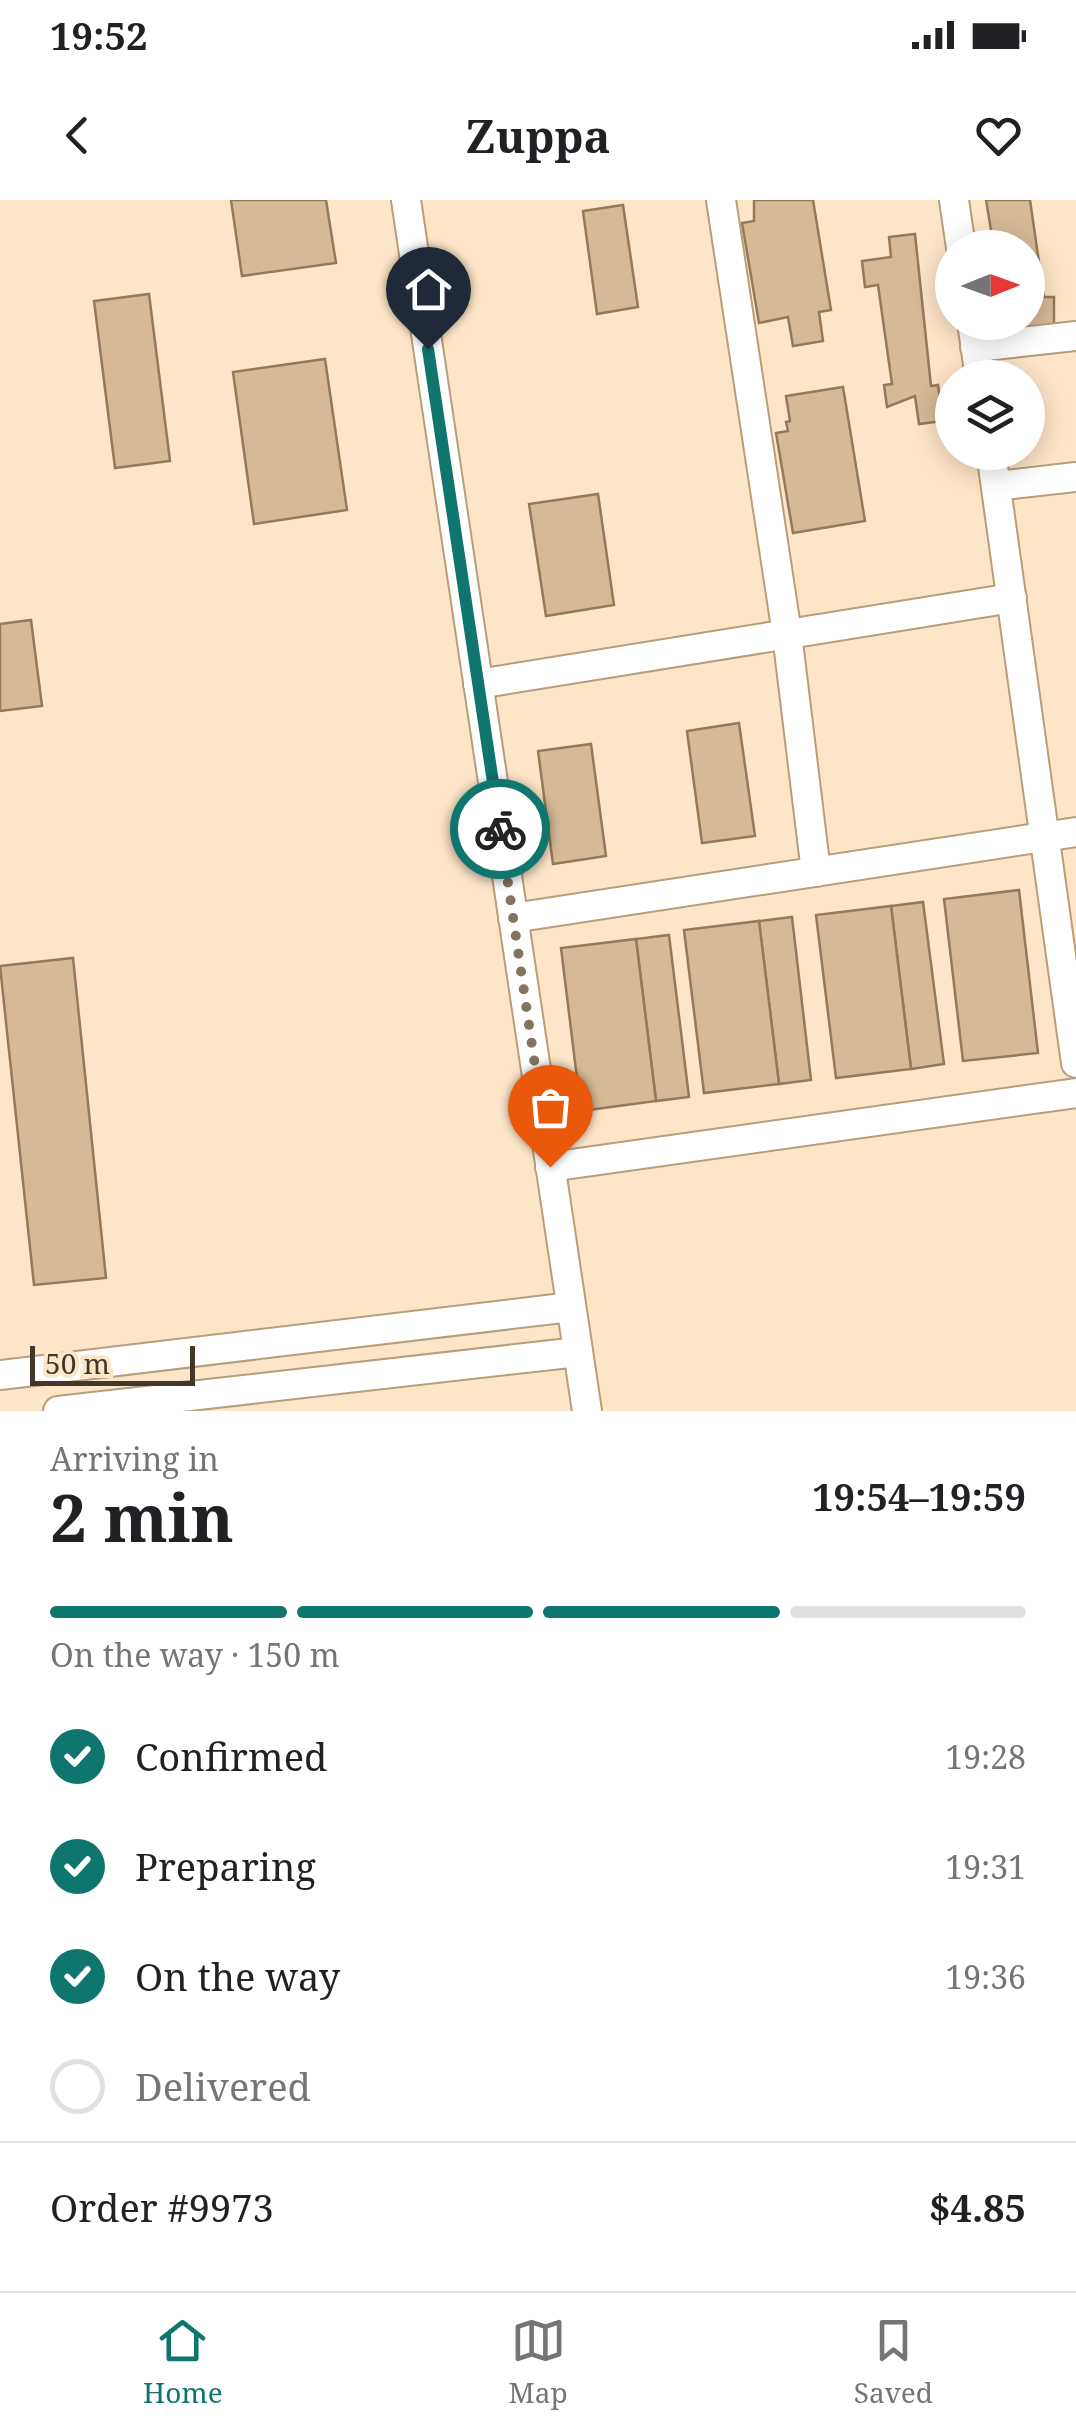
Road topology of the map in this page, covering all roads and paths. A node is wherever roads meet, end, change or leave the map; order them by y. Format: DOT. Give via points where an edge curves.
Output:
graph roads {
  1 [pos="406,200"];
  2 [pos="721,200"];
  3 [pos="954,200"];
  4 [pos="958,230"];
  5 [pos="1045,336"];
  6 [pos="1076,336"];
  7 [pos="994,470"];
  8 [pos="1076,477"];
  9 [pos="996,486"];
  10 [pos="1012,598"];
  11 [pos="787,634"];
  12 [pos="478,684"];
  13 [pos="1076,832"];
  14 [pos="1048,837"];
  15 [pos="816,872"];
  16 [pos="513,918"];
  17 [pos="1076,1062"];
  18 [pos="1076,1093"];
  19 [pos="550,1167"];
  20 [pos="571,1306"];
  21 [pos="578,1352"];
  22 [pos="0,1375"];
  23 [pos="58,1411"];
  24 [pos="587,1411"];
  1 -- 12 [label="lane"];
  2 -- 11 [label="lane"];
  3 -- 4 [label="lane"];
  5 -- 6 [label="lane"];
  7 -- 9 [label="lane"];
  8 -- 9 [label="lane"];
  9 -- 10 [label="lane"];
  10 -- 11 [label="lane"];
  10 -- 14 [label="lane"];
  11 -- 12 [label="lane"];
  11 -- 15 [label="lane"];
  12 -- 16 [label="lane"];
  13 -- 14 [label="lane"];
  14 -- 15 [label="lane"];
  14 -- 17 [label="lane"];
  15 -- 16 [label="lane"];
  16 -- 19 [label="lane"];
  18 -- 19 [label="lane"];
  19 -- 20 [label="lane"];
  20 -- 21 [label="lane"];
  20 -- 22 [label="lane"];
  21 -- 23 [label="lane"];
  21 -- 24 [label="lane"];
}
